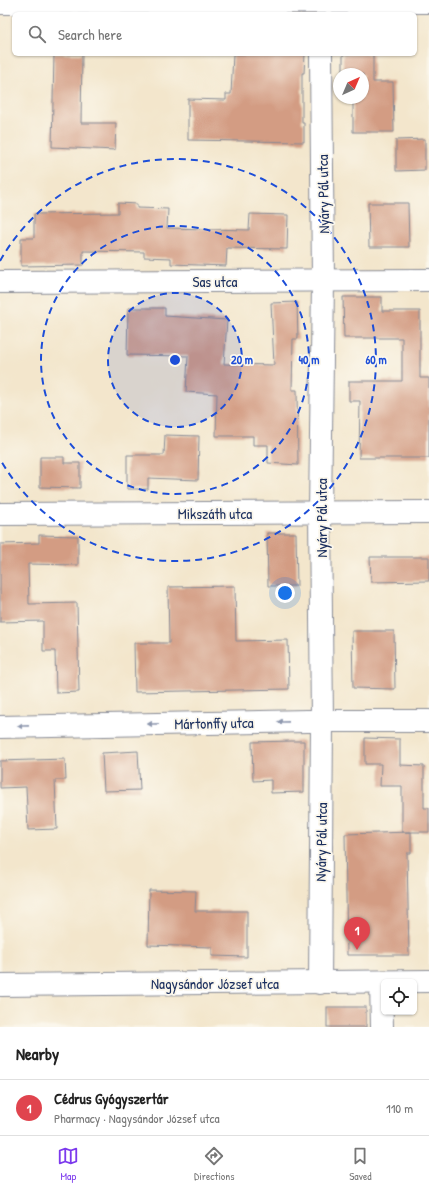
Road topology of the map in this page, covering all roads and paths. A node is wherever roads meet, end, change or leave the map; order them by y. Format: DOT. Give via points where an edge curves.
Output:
graph roads {
  1 [pos="429,2"];
  2 [pos="0,3"];
  3 [pos="321,5"];
  4 [pos="321,56"];
  5 [pos="429,280"];
  6 [pos="323,281"];
  7 [pos="0,282"];
  8 [pos="320,512"];
  9 [pos="429,512"];
  10 [pos="0,514"];
  11 [pos="429,721"];
  12 [pos="322,722"];
  13 [pos="0,727"];
  14 [pos="381,982"];
  15 [pos="417,982"];
  16 [pos="429,982"];
  17 [pos="320,983"];
  18 [pos="0,985"];
  19 [pos="382,1015"];
  20 [pos="382,1027"];
  1 -- 3 [label="street"];
  2 -- 3 [label="street"];
  4 -- 6 [label="street, Nyáry Pál utca"];
  5 -- 6 [label="street, Sas utca"];
  6 -- 7 [label="street, Sas utca"];
  6 -- 8 [label="street, Nyáry Pál utca"];
  8 -- 9 [label="street, Mikszáth utca"];
  8 -- 10 [label="street, Mikszáth utca"];
  8 -- 12 [label="street, Nyáry Pál utca"];
  11 -- 12 [label="street, Mártonffy utca"];
  12 -- 13 [label="street, Mártonffy utca, one-way"];
  12 -- 17 [label="street, Nyáry Pál utca"];
  14 -- 17 [label="street, Nagysándor József utca"];
  15 -- 16 [label="street, Nagysándor József utca"];
  17 -- 18 [label="street, Nagysándor József utca"];
  19 -- 20 [label="street"];
}
